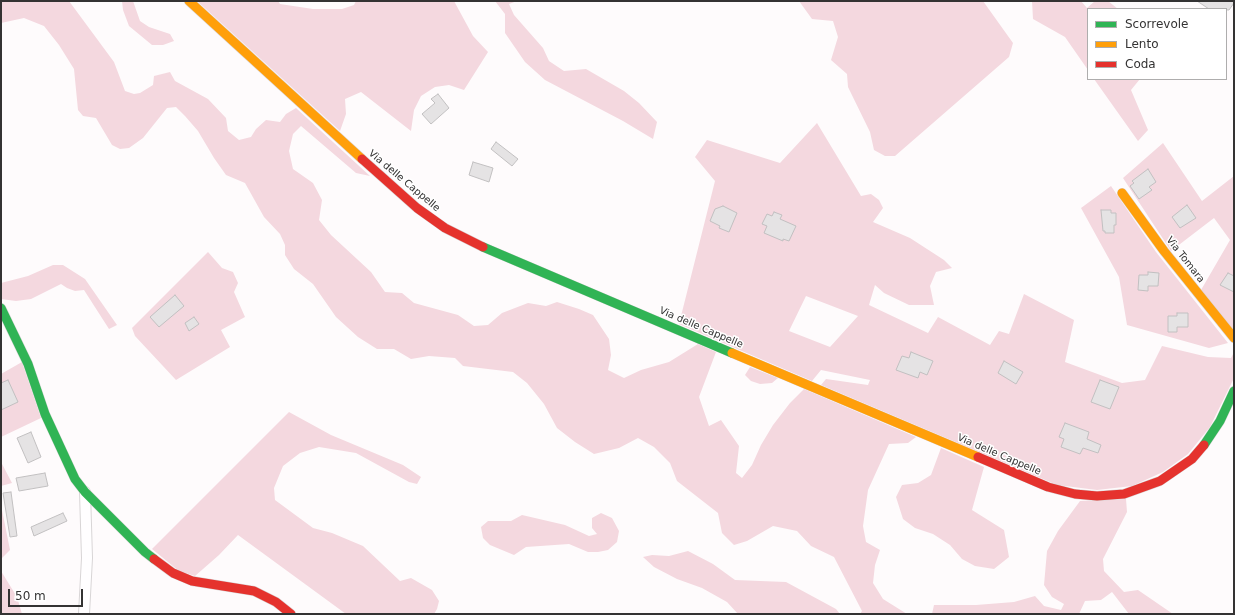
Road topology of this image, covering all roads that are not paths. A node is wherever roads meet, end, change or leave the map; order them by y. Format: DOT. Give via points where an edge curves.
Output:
graph roads {
  1 [pos="189,1"];
  2 [pos="1122,193"];
  3 [pos="1,308"];
  4 [pos="1234,338"];
  5 [pos="1234,391"];
  6 [pos="85,492"];
  7 [pos="84,614"];
  8 [pos="291,614"];
  1 -- 5 [label="main road, Via delle Cappelle" via="365,162 417,208 445,228 477,244 1048,487 1075,494 1097,496 1124,494 1160,481 1192,459 1203,447 1215,430"];
  2 -- 4 [label="main road, Via Tomara" via="1164,251"];
  3 -- 6 [label="main road" via="28,364 48,420 75,479"];
  6 -- 7 [label="street" via="87,558"];
  6 -- 8 [label="main road" via="145,552 173,574 192,581 254,590"];
}
